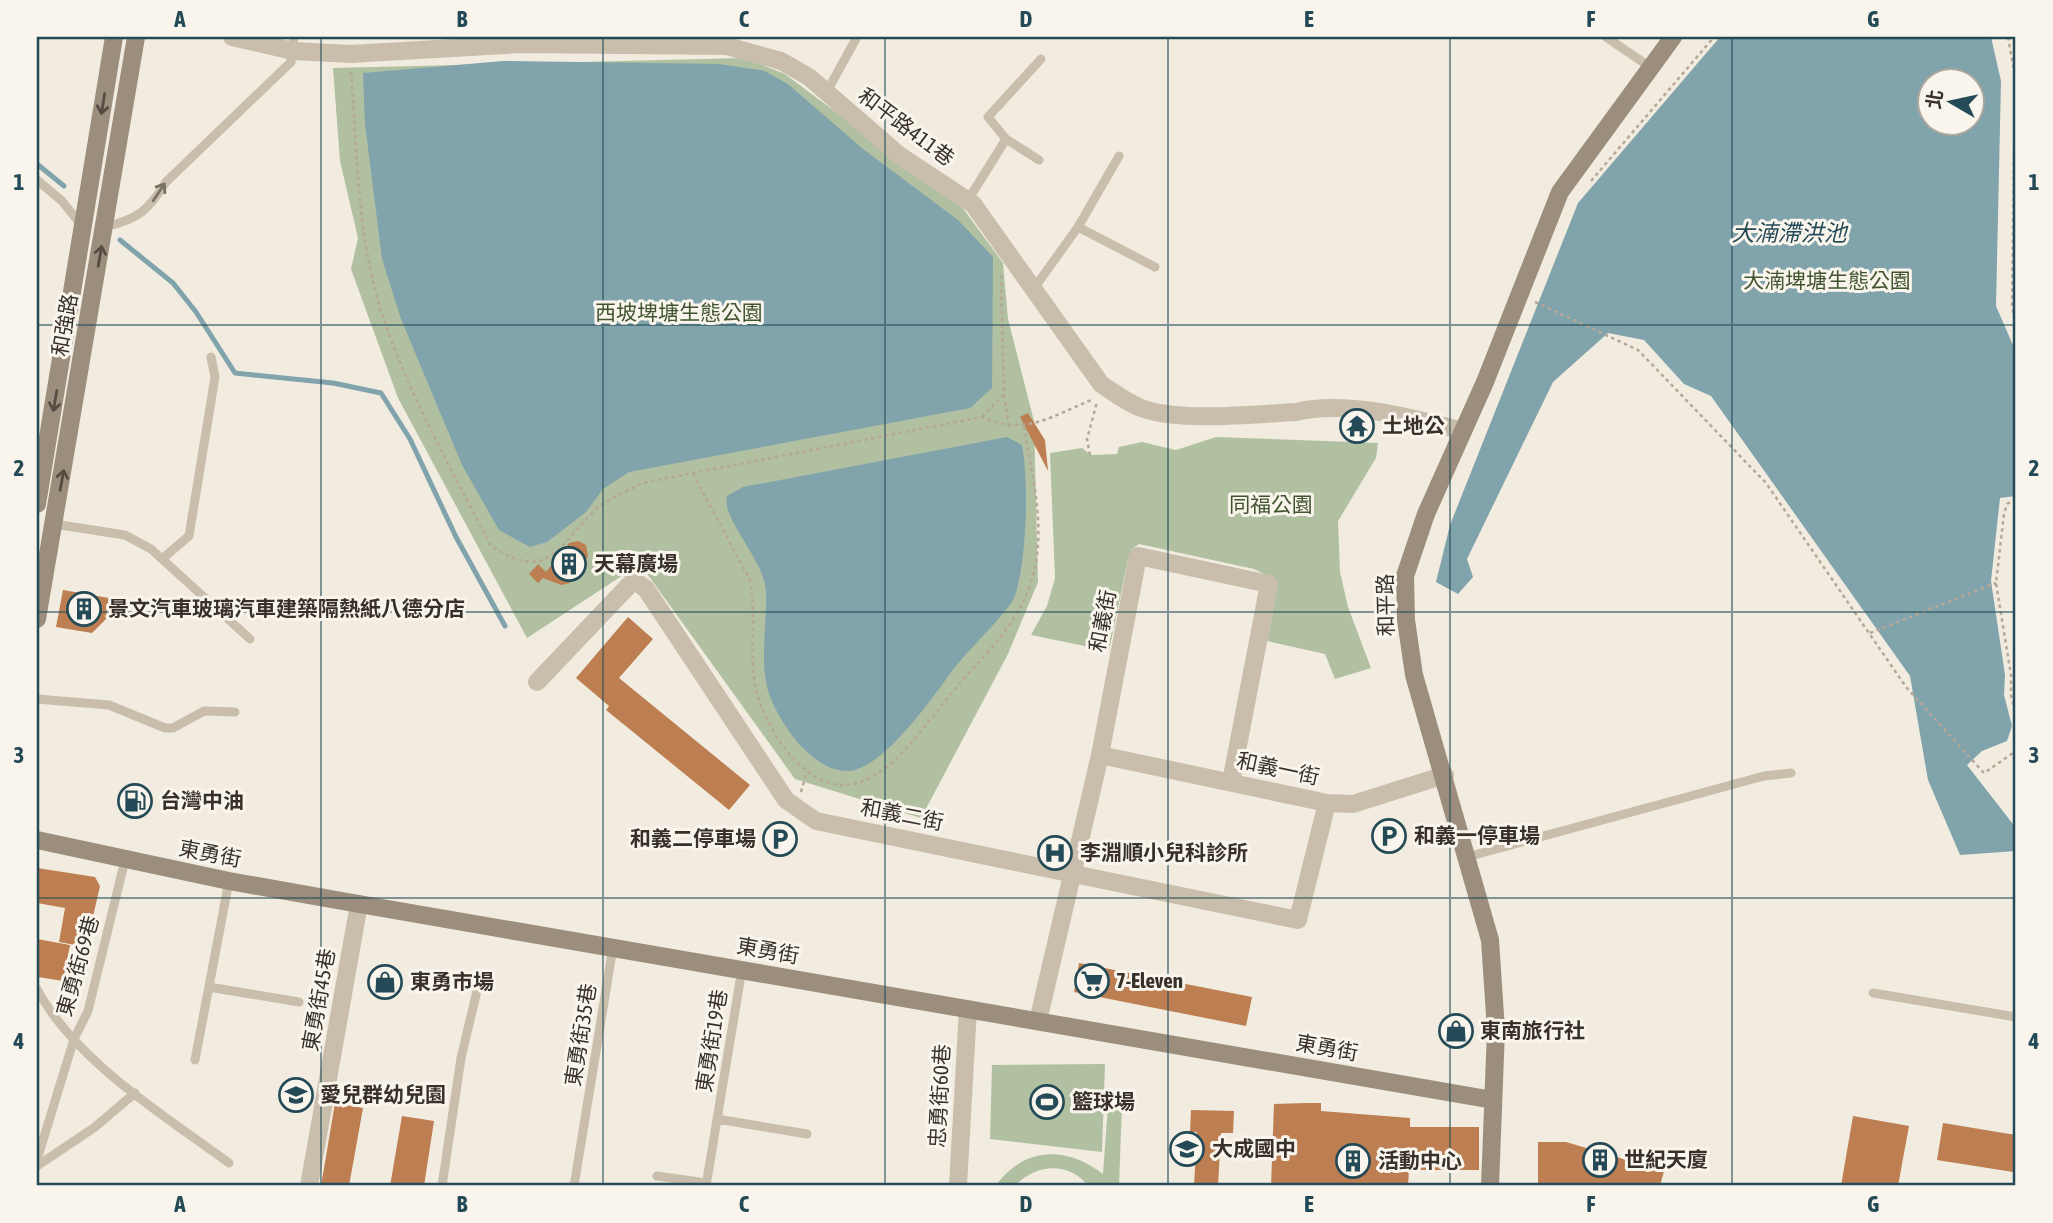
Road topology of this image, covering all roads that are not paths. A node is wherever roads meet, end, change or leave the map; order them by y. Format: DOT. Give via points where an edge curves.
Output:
graph roads {
  1 [pos="114,37"];
  2 [pos="136,37"];
  3 [pos="232,37"];
  4 [pos="857,37"];
  5 [pos="1606,37"];
  6 [pos="1673,37"];
  7 [pos="541,40"];
  8 [pos="692,41"];
  9 [pos="414,43"];
  10 [pos="293,44"];
  11 [pos="1041,59"];
  12 [pos="1650,67"];
  13 [pos="825,93"];
  14 [pos="1006,139"];
  15 [pos="1119,156"];
  16 [pos="1040,160"];
  17 [pos="37,180"];
  18 [pos="968,201"];
  19 [pos="105,227"];
  20 [pos="1078,227"];
  21 [pos="84,228"];
  22 [pos="1155,267"];
  23 [pos="1035,287"];
  24 [pos="211,357"];
  25 [pos="1463,431"];
  26 [pos="37,504"];
  27 [pos="54,524"];
  28 [pos="162,559"];
  29 [pos="37,619"];
  30 [pos="250,639"];
  31 [pos="537,682"];
  32 [pos="37,699"];
  33 [pos="235,712"];
  34 [pos="1100,755"];
  35 [pos="1791,773"];
  36 [pos="1445,775"];
  37 [pos="1231,782"];
  38 [pos="1327,803"];
  39 [pos="37,840"];
  40 [pos="1467,858"];
  41 [pos="125,860"];
  42 [pos="1073,872"];
  43 [pos="229,881"];
  44 [pos="359,904"];
  45 [pos="613,947"];
  46 [pos="742,969"];
  47 [pos="209,987"];
  48 [pos="37,989"];
  49 [pos="477,991"];
  50 [pos="1874,993"];
  51 [pos="299,1002"];
  52 [pos="968,1009"];
  53 [pos="2016,1017"];
  54 [pos="1038,1021"];
  55 [pos="74,1039"];
  56 [pos="195,1060"];
  57 [pos="135,1093"];
  58 [pos="1493,1100"];
  59 [pos="717,1119"];
  60 [pos="807,1135"];
  61 [pos="37,1160"];
  62 [pos="229,1163"];
  63 [pos="37,1166"];
  64 [pos="657,1176"];
  65 [pos="706,1185"];
  66 [pos="309,1186"];
  67 [pos="442,1186"];
  68 [pos="574,1186"];
  69 [pos="958,1186"];
  70 [pos="1490,1186"];
  1 -- 21 [label="street, 和強路, one-way"];
  2 -- 19 [label="street, 和強路"];
  3 -- 10 [label="street, 和平路411巷"];
  4 -- 13 [label="lane"];
  5 -- 12 [label="lane"];
  6 -- 12 [label="street, 和平路"];
  7 -- 8 [label="street, 和平路411巷"];
  7 -- 9 [label="street, 和平路411巷"];
  8 -- 13 [label="street, 和平路411巷" via="754,51 781,61 809,77"];
  9 -- 10 [label="street, 和平路411巷" via="350,54"];
  19 -- 10 [label="lane, one-way" via="135,220 166,182 291,62"];
  11 -- 14 [label="lane" via="988,117"];
  12 -- 25 [label="street, 和平路" via="1560,192 1526,298"];
  13 -- 18 [label="street, 和平路411巷" via="899,155"];
  14 -- 16 [label="lane"];
  14 -- 18 [label="lane"];
  15 -- 20 [label="lane"];
  17 -- 21 [label="lane"];
  18 -- 23 [label="street, 和平路411巷"];
  27 -- 19 [label="street, 和強路, one-way"];
  20 -- 22 [label="lane"];
  20 -- 23 [label="lane"];
  21 -- 26 [label="street, 和強路, one-way"];
  23 -- 25 [label="street, 和平路411巷" via="1101,384 1144,409 1173,414 1314,408 1395,413"];
  24 -- 28 [label="lane" via="215,377 189,536"];
  25 -- 36 [label="street, 和平路" via="1426,514 1405,576 1414,675"];
  27 -- 28 [label="lane" via="125,535"];
  27 -- 29 [label="street, 和強路"];
  28 -- 30 [label="lane"];
  31 -- 42 [label="street, 和義二街" via="634,580 646,589 779,790 796,808 816,821"];
  32 -- 33 [label="lane" via="110,705 165,728 204,711"];
  34 -- 37 [label="street, 和義一街"];
  34 -- 37 [label="street, 和義街" via="1139,556 1269,584"];
  34 -- 42 [label="street, 和義街"];
  35 -- 40 [label="lane" via="1764,776"];
  36 -- 38 [label="street, 和義一街" via="1353,804"];
  36 -- 40 [label="street, 和平路"];
  37 -- 38 [label="street, 和義一街"];
  38 -- 42 [label="street, 和義二街" via="1298,920"];
  39 -- 41 [label="street, 東勇街"];
  40 -- 58 [label="street, 和平路" via="1490,940 1496,1030"];
  41 -- 43 [label="street, 東勇街"];
  41 -- 55 [label="lane, 東勇街69巷" via="88,1011"];
  42 -- 54 [label="street, 和義街"];
  43 -- 44 [label="street, 東勇街"];
  43 -- 47 [label="lane"];
  44 -- 45 [label="street, 東勇街"];
  44 -- 66 [label="street, 東勇街45巷"];
  45 -- 46 [label="street, 東勇街"];
  45 -- 68 [label="lane, 東勇街35巷"];
  46 -- 52 [label="street, 東勇街"];
  46 -- 59 [label="lane, 東勇街19巷"];
  47 -- 51 [label="lane"];
  47 -- 56 [label="lane"];
  48 -- 55 [label="lane" via="51,1016"];
  49 -- 67 [label="lane" via="461,1058"];
  50 -- 53 [label="lane"];
  52 -- 54 [label="street, 東勇街"];
  52 -- 69 [label="street, 忠勇街60巷"];
  54 -- 58 [label="street, 東勇街"];
  55 -- 57 [label="lane"];
  55 -- 61 [label="lane, 東勇街69巷"];
  57 -- 62 [label="lane"];
  57 -- 63 [label="lane" via="96,1127"];
  58 -- 70 [label="street, 和平路"];
  59 -- 60 [label="lane"];
  59 -- 65 [label="lane, 東勇街19巷"];
  64 -- 65 [label="lane"];
}
